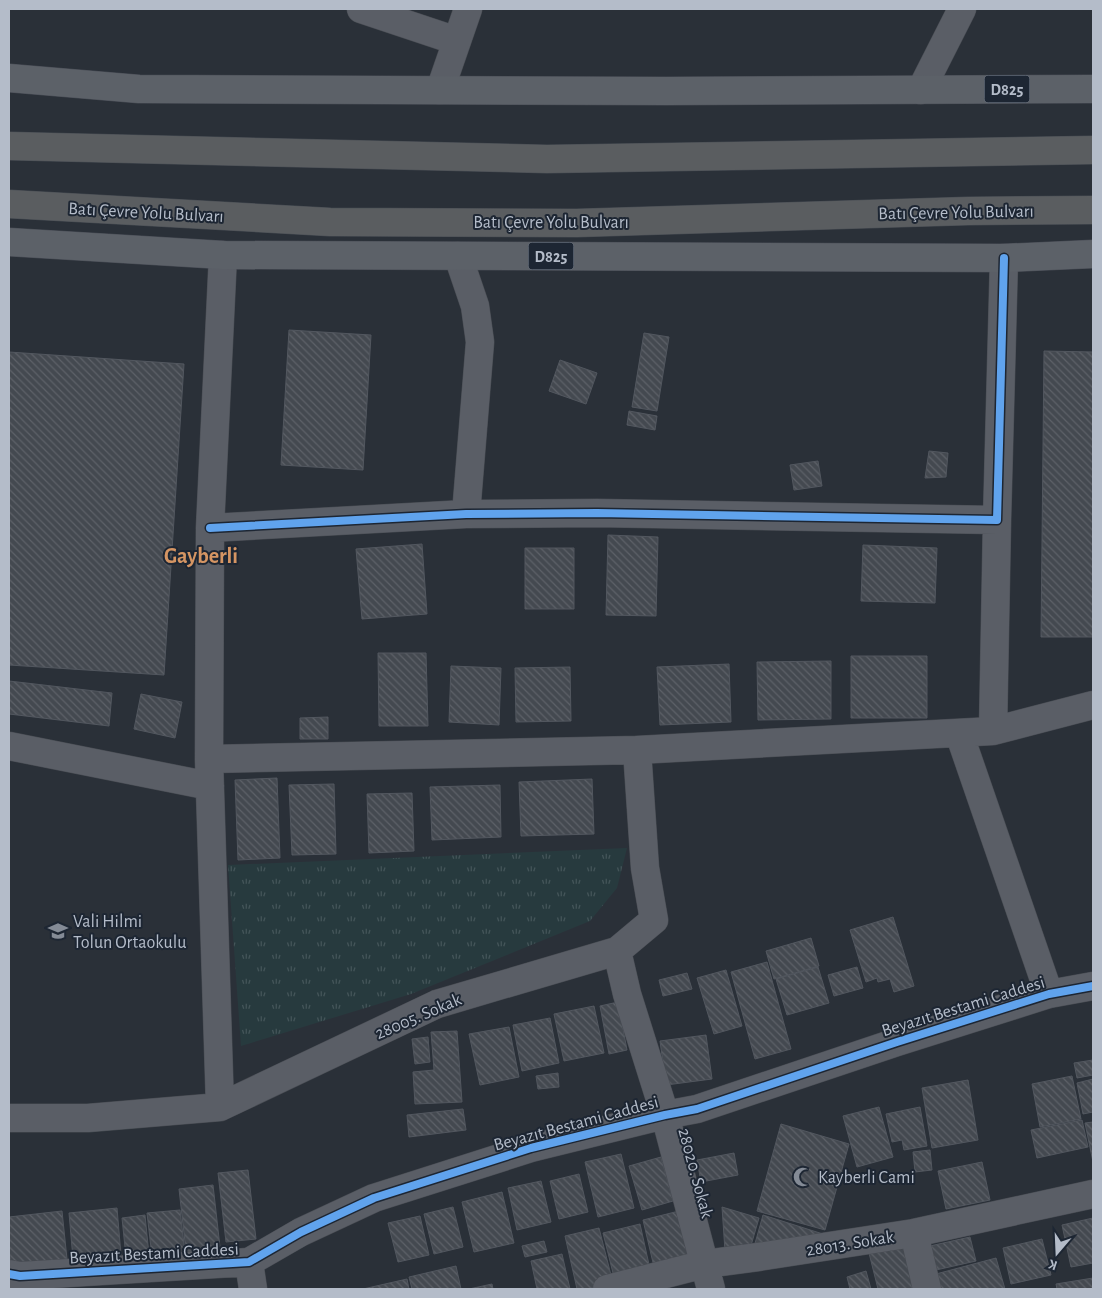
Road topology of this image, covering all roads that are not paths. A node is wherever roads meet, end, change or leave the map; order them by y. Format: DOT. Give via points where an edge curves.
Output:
graph roads {
  1 [pos="361,9"];
  2 [pos="468,9"];
  3 [pos="962,9"];
  4 [pos="457,41"];
  5 [pos="9,78"];
  6 [pos="1093,89"];
  7 [pos="440,90"];
  8 [pos="921,90"];
  9 [pos="9,146"];
  10 [pos="1093,150"];
  11 [pos="9,204"];
  12 [pos="1093,210"];
  13 [pos="9,242"];
  14 [pos="1093,254"];
  15 [pos="223,255"];
  16 [pos="458,256"];
  17 [pos="1004,258"];
  18 [pos="466,514"];
  19 [pos="998,520"];
  20 [pos="210,528"];
  21 [pos="1093,704"];
  22 [pos="993,731"];
  23 [pos="959,733"];
  24 [pos="9,746"];
  25 [pos="636,750"];
  26 [pos="210,758"];
  27 [pos="210,786"];
  28 [pos="617,951"];
  29 [pos="1093,986"];
  30 [pos="1049,994"];
  31 [pos="220,1107"];
  32 [pos="665,1115"];
  33 [pos="9,1118"];
  34 [pos="1093,1194"];
  35 [pos="914,1233"];
  36 [pos="249,1262"];
  37 [pos="9,1274"];
  38 [pos="708,1276"];
  39 [pos="253,1289"];
  40 [pos="607,1289"];
  41 [pos="927,1289"];
  1 -- 4 [label="street"];
  2 -- 4 [label="street"];
  3 -- 8 [label="street"];
  4 -- 7 [label="street"];
  5 -- 7 [label="main road, D825" via="139,89"];
  6 -- 8 [label="main road, D825"];
  7 -- 8 [label="main road, D825"];
  9 -- 10 [label="highway" via="547,159"];
  11 -- 12 [label="highway, Batı Çevre Yolu Bulvarı" via="330,222 577,223"];
  13 -- 15 [label="main road, D825"];
  14 -- 17 [label="main road, D825"];
  15 -- 16 [label="main road, D825"];
  15 -- 20 [label="street"];
  16 -- 17 [label="main road, D825"];
  16 -- 18 [label="street" via="475,306 480,342"];
  17 -- 19 [label="street"];
  18 -- 19 [label="street"];
  18 -- 20 [label="street"];
  19 -- 22 [label="street"];
  20 -- 26 [label="street"];
  21 -- 22 [label="street"];
  22 -- 23 [label="street"];
  23 -- 25 [label="street"];
  23 -- 30 [label="street"];
  24 -- 27 [label="street"];
  25 -- 26 [label="street"];
  25 -- 28 [label="street, 28005. Sokak" via="645,868 654,920"];
  26 -- 27 [label="street"];
  27 -- 31 [label="street"];
  28 -- 31 [label="street, 28005. Sokak" via="437,1004"];
  28 -- 32 [label="street, 28020. Sokak"];
  29 -- 30 [label="street, Beyazıt Bestami Caddesi"];
  30 -- 32 [label="street, Beyazıt Bestami Caddesi" via="697,1109"];
  31 -- 33 [label="street, 28005. Sokak" via="88,1118"];
  32 -- 36 [label="street, Beyazıt Bestami Caddesi" via="531,1148 374,1198 301,1232"];
  32 -- 38 [label="street, 28020. Sokak"];
  34 -- 35 [label="street, 28013. Sokak"];
  35 -- 38 [label="street, 28013. Sokak" via="758,1257"];
  35 -- 41 [label="street"];
  36 -- 37 [label="street, Beyazıt Bestami Caddesi" via="20,1276"];
  36 -- 39 [label="street"];
  38 -- 40 [label="street, 28013. Sokak"];
}
